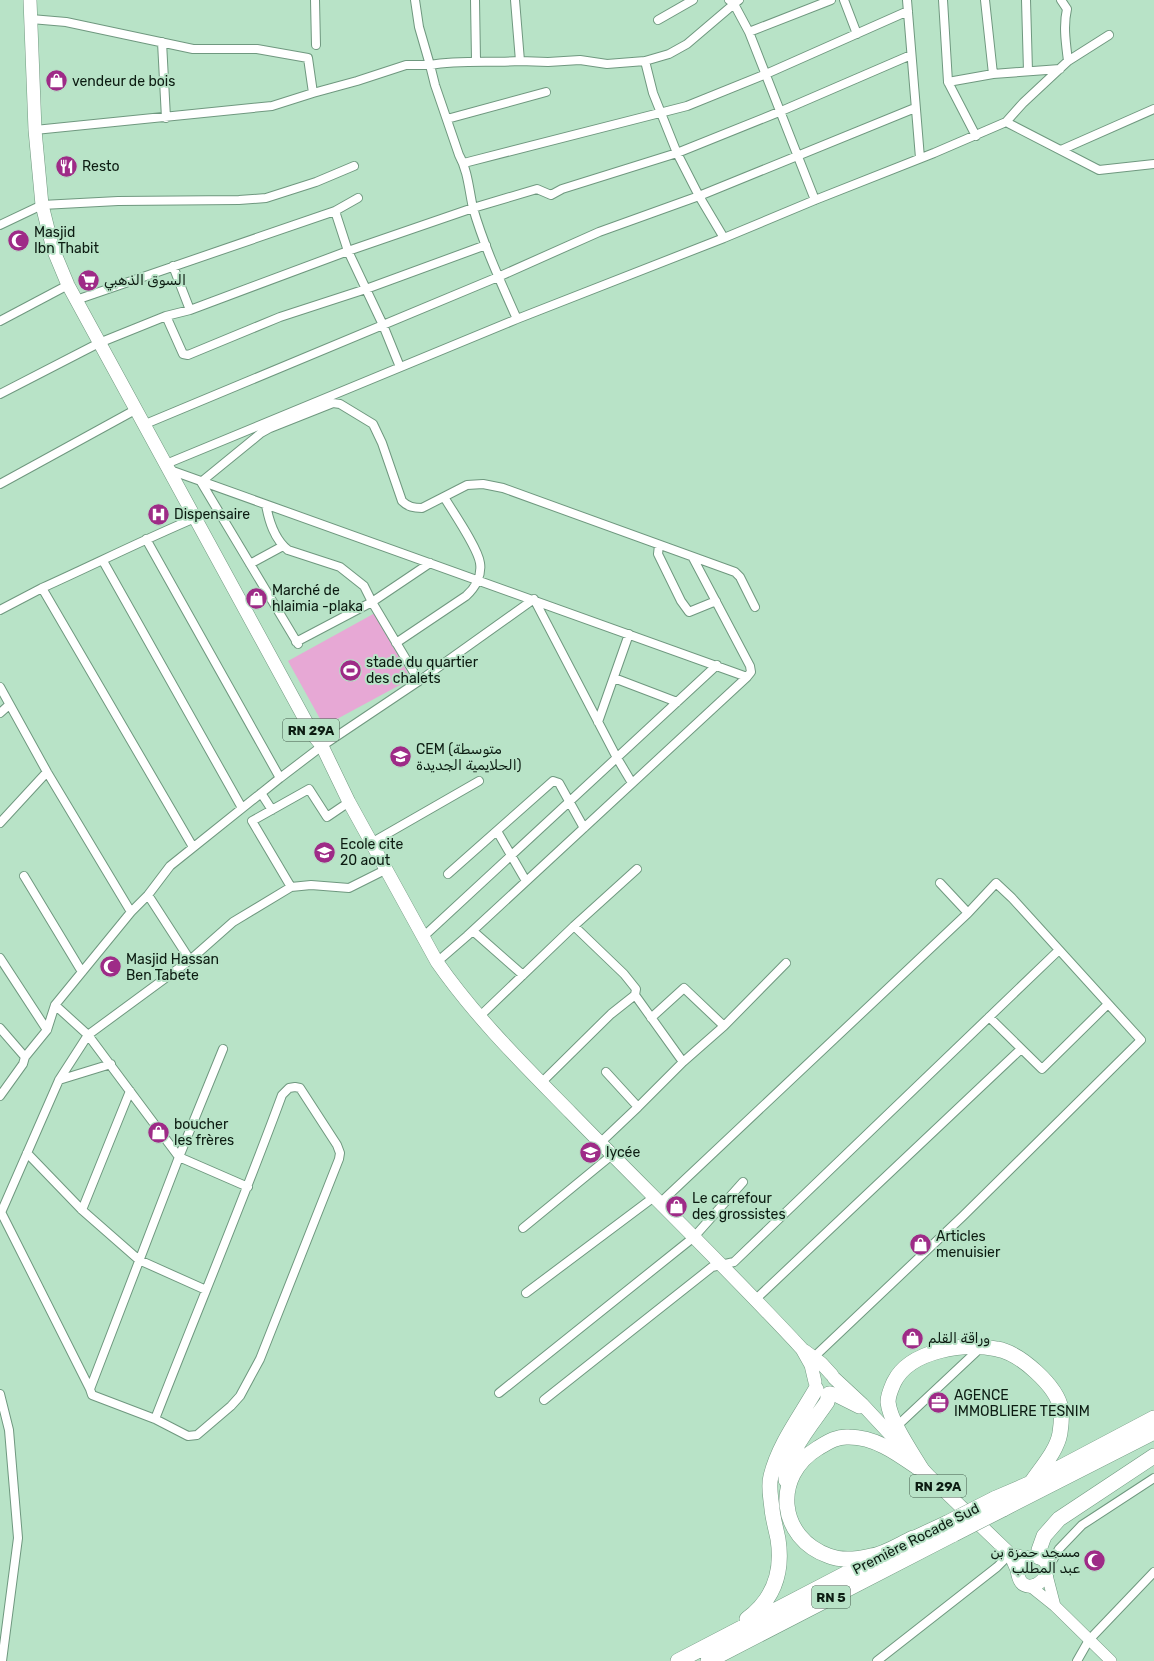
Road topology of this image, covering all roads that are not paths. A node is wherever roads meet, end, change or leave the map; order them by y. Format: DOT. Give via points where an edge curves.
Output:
graph roads {
  1 [pos="30,0"];
  2 [pos="315,0"];
  3 [pos="415,0"];
  4 [pos="475,0"];
  5 [pos="515,0"];
  6 [pos="693,0"];
  7 [pos="831,0"];
  8 [pos="844,0"];
  9 [pos="907,0"];
  10 [pos="943,0"];
  11 [pos="984,0"];
  12 [pos="1026,0"];
  13 [pos="1061,0"];
  14 [pos="734,1"];
  15 [pos="908,11"];
  16 [pos="31,19"];
  17 [pos="658,20"];
  18 [pos="749,32"];
  19 [pos="857,34"];
  20 [pos="1109,35"];
  21 [pos="162,42"];
  22 [pos="316,45"];
  23 [pos="911,55"];
  24 [pos="476,60"];
  25 [pos="520,61"];
  26 [pos="645,61"];
  27 [pos="1068,61"];
  28 [pos="430,65"];
  29 [pos="1060,69"];
  30 [pos="1028,71"];
  31 [pos="766,74"];
  32 [pos="993,74"];
  33 [pos="948,82"];
  34 [pos="546,92"];
  35 [pos="313,93"];
  36 [pos="915,108"];
  37 [pos="1154,109"];
  38 [pos="779,112"];
  39 [pos="662,113"];
  40 [pos="166,118"];
  41 [pos="447,119"];
  42 [pos="1006,122"];
  43 [pos="35,130"];
  44 [pos="976,136"];
  45 [pos="1061,150"];
  46 [pos="677,152"];
  47 [pos="797,155"];
  48 [pos="920,158"];
  49 [pos="464,163"];
  50 [pos="1154,164"];
  51 [pos="354,166"];
  52 [pos="699,196"];
  53 [pos="358,198"];
  54 [pos="815,200"];
  55 [pos="42,205"];
  56 [pos="473,208"];
  57 [pos="335,211"];
  58 [pos="0,225"];
  59 [pos="724,238"];
  60 [pos="486,245"];
  61 [pos="348,251"];
  62 [pos="173,266"];
  63 [pos="498,277"];
  64 [pos="68,285"];
  65 [pos="366,289"];
  66 [pos="76,300"];
  67 [pos="190,310"];
  68 [pos="166,316"];
  69 [pos="517,319"];
  70 [pos="0,321"];
  71 [pos="383,325"];
  72 [pos="99,343"];
  73 [pos="400,367"];
  74 [pos="0,394"];
  75 [pos="135,410"];
  76 [pos="143,425"];
  77 [pos="168,467"];
  78 [pos="201,482"];
  79 [pos="0,484"];
  80 [pos="444,497"];
  81 [pos="266,504"];
  82 [pos="194,518"];
  83 [pos="146,539"];
  84 [pos="659,545"];
  85 [pos="283,546"];
  86 [pos="693,558"];
  87 [pos="103,561"];
  88 [pos="430,563"];
  89 [pos="250,564"];
  90 [pos="478,580"];
  91 [pos="42,588"];
  92 [pos="534,599"];
  93 [pos="716,601"];
  94 [pos="372,602"];
  95 [pos="755,607"];
  96 [pos="0,610"];
  97 [pos="629,634"];
  98 [pos="396,643"];
  99 [pos="717,666"];
  100 [pos="747,677"];
  101 [pos="614,678"];
  102 [pos="419,681"];
  103 [pos="0,688"];
  104 [pos="677,702"];
  105 [pos="9,705"];
  106 [pos="0,713"];
  107 [pos="598,722"];
  108 [pos="322,746"];
  109 [pos="617,758"];
  110 [pos="48,772"];
  111 [pos="280,778"];
  112 [pos="479,781"];
  113 [pos="632,783"];
  114 [pos="261,793"];
  115 [pos="349,802"];
  116 [pos="568,802"];
  117 [pos="242,808"];
  118 [pos="272,810"];
  119 [pos="0,823"];
  120 [pos="584,828"];
  121 [pos="497,831"];
  122 [pos="371,843"];
  123 [pos="193,847"];
  124 [pos="511,856"];
  125 [pos="637,869"];
  126 [pos="385,870"];
  127 [pos="448,874"];
  128 [pos="24,876"];
  129 [pos="526,881"];
  130 [pos="940,883"];
  131 [pos="291,887"];
  132 [pos="148,894"];
  133 [pos="131,912"];
  134 [pos="968,913"];
  135 [pos="574,926"];
  136 [pos="473,931"];
  137 [pos="423,937"];
  138 [pos="1059,950"];
  139 [pos="0,958"];
  140 [pos="190,960"];
  141 [pos="437,962"];
  142 [pos="786,963"];
  143 [pos="82,972"];
  144 [pos="523,975"];
  145 [pos="635,995"];
  146 [pos="1108,1004"];
  147 [pos="55,1005"];
  148 [pos="479,1017"];
  149 [pos="989,1017"];
  150 [pos="651,1018"];
  151 [pos="724,1026"];
  152 [pos="0,1028"];
  153 [pos="47,1030"];
  154 [pos="88,1035"];
  155 [pos="223,1049"];
  156 [pos="1021,1049"];
  157 [pos="26,1057"];
  158 [pos="683,1062"];
  159 [pos="111,1064"];
  160 [pos="606,1072"];
  161 [pos="59,1080"];
  162 [pos="541,1083"];
  163 [pos="130,1091"];
  164 [pos="0,1096"];
  165 [pos="638,1108"];
  166 [pos="600,1143"];
  167 [pos="27,1154"];
  168 [pos="612,1156"];
  169 [pos="179,1157"];
  170 [pos="744,1182"];
  171 [pos="248,1187"];
  172 [pos="657,1200"];
  173 [pos="82,1210"];
  174 [pos="0,1213"];
  175 [pos="523,1228"];
  176 [pos="694,1238"];
  177 [pos="139,1260"];
  178 [pos="722,1265"];
  179 [pos="206,1290"];
  180 [pos="526,1293"];
  181 [pos="756,1299"];
  182 [pos="802,1349"];
  183 [pos="976,1352"];
  184 [pos="814,1358"];
  185 [pos="833,1377"];
  186 [pos="90,1389"];
  187 [pos="823,1390"];
  188 [pos="499,1393"];
  189 [pos="0,1394"];
  190 [pos="544,1400"];
  191 [pos="870,1413"];
  192 [pos="1154,1418"];
  193 [pos="155,1419"];
  194 [pos="897,1426"];
  195 [pos="1154,1432"];
  196 [pos="1154,1456"];
  197 [pos="922,1470"];
  198 [pos="1154,1478"];
  199 [pos="1030,1482"];
  200 [pos="786,1491"];
  201 [pos="998,1504"];
  202 [pos="950,1529"];
  203 [pos="913,1538"];
  204 [pos="1060,1549"];
  205 [pos="1010,1554"];
  206 [pos="1040,1564"];
  207 [pos="1017,1570"];
  208 [pos="1154,1572"];
  209 [pos="1030,1586"];
  210 [pos="1055,1606"];
  211 [pos="721,1639"];
  212 [pos="1089,1640"];
  213 [pos="2,1661"];
  214 [pos="678,1661"];
  215 [pos="708,1661"];
  216 [pos="877,1661"];
  217 [pos="1077,1661"];
  218 [pos="1111,1661"];
  1 -- 16 [label="main road, RN 29A"];
  2 -- 22 [label="street"];
  3 -- 28 [label="street" via="419,27"];
  4 -- 24 [label="street"];
  5 -- 25 [label="street"];
  6 -- 17 [label="street"];
  7 -- 18 [label="street"];
  8 -- 19 [label="street"];
  9 -- 15 [label="street"];
  10 -- 33 [label="street"];
  11 -- 32 [label="street"];
  12 -- 30 [label="street"];
  13 -- 27 [label="street" via="1067,9 1065,35"];
  14 -- 18 [label="street"];
  14 -- 26 [label="street" via="687,44 669,54"];
  15 -- 19 [label="street"];
  15 -- 23 [label="street"];
  16 -- 21 [label="street" via="66,22"];
  16 -- 43 [label="main road, RN 29A"];
  18 -- 31 [label="street"];
  19 -- 31 [label="street"];
  20 -- 27 [label="street"];
  21 -- 35 [label="street" via="193,49 257,49 308,58"];
  21 -- 40 [label="street"];
  23 -- 36 [label="street"];
  23 -- 38 [label="street"];
  24 -- 25 [label="street"];
  24 -- 28 [label="street"];
  25 -- 26 [label="street" via="580,60 607,64"];
  26 -- 39 [label="street" via="653,93"];
  27 -- 29 [label="street"];
  28 -- 35 [label="street" via="406,65"];
  28 -- 41 [label="street"];
  29 -- 30 [label="street"];
  29 -- 42 [label="street" via="1023,102"];
  30 -- 32 [label="street"];
  31 -- 38 [label="street"];
  31 -- 39 [label="street" via="687,106"];
  32 -- 33 [label="street"];
  33 -- 44 [label="street"];
  34 -- 41 [label="street"];
  35 -- 40 [label="street" via="272,106"];
  36 -- 47 [label="street"];
  36 -- 48 [label="street"];
  37 -- 45 [label="street"];
  38 -- 46 [label="street"];
  38 -- 47 [label="street"];
  39 -- 46 [label="street"];
  39 -- 49 [label="street"];
  40 -- 43 [label="street"];
  41 -- 49 [label="street"];
  42 -- 44 [label="street"];
  42 -- 45 [label="street"];
  43 -- 55 [label="main road, RN 29A"];
  44 -- 48 [label="street"];
  45 -- 50 [label="street" via="1099,170"];
  46 -- 52 [label="street"];
  46 -- 56 [label="street" via="562,189 551,195 537,189"];
  47 -- 52 [label="street"];
  47 -- 54 [label="street"];
  48 -- 54 [label="street"];
  49 -- 56 [label="street"];
  51 -- 55 [label="street" via="316,182 266,198"];
  52 -- 59 [label="street"];
  52 -- 63 [label="street" via="599,232"];
  53 -- 57 [label="street"];
  54 -- 59 [label="street"];
  55 -- 58 [label="street"];
  55 -- 64 [label="main road, RN 29A" via="53,249"];
  56 -- 60 [label="street"];
  56 -- 61 [label="street"];
  57 -- 61 [label="street"];
  57 -- 62 [label="street"];
  59 -- 69 [label="street"];
  60 -- 63 [label="street"];
  60 -- 65 [label="street"];
  61 -- 65 [label="street"];
  61 -- 67 [label="street"];
  62 -- 66 [label="street"];
  62 -- 67 [label="street"];
  63 -- 69 [label="street"];
  63 -- 71 [label="street"];
  64 -- 66 [label="main road, RN 29A"];
  64 -- 70 [label="street"];
  65 -- 68 [label="street" via="280,317 188,355 183,354 180,349"];
  65 -- 71 [label="street"];
  66 -- 72 [label="main road, RN 29A"];
  67 -- 68 [label="street"];
  68 -- 72 [label="street"];
  69 -- 73 [label="street"];
  71 -- 73 [label="street"];
  71 -- 76 [label="street"];
  72 -- 74 [label="street"];
  72 -- 75 [label="main road, RN 29A"];
  73 -- 77 [label="street"];
  75 -- 76 [label="main road, RN 29A"];
  75 -- 79 [label="street"];
  76 -- 77 [label="main road, RN 29A"];
  77 -- 78 [label="street"];
  77 -- 82 [label="main road, RN 29A"];
  78 -- 80 [label="street" via="261,433 333,403 340,404 373,424 402,501 407,506 422,508"];
  78 -- 81 [label="street"];
  78 -- 89 [label="street"];
  80 -- 84 [label="street" via="467,485 483,484 503,488"];
  80 -- 90 [label="street" via="476,552 480,563"];
  81 -- 85 [label="street" via="272,529"];
  81 -- 88 [label="street"];
  82 -- 83 [label="street"];
  82 -- 108 [label="main road, RN 29A" via="314,736"];
  83 -- 87 [label="street"];
  83 -- 111 [label="street"];
  84 -- 86 [label="street"];
  84 -- 93 [label="street" via="658,554 689,612"];
  85 -- 89 [label="street"];
  85 -- 94 [label="street" via="288,550 340,567 364,586"];
  86 -- 93 [label="street"];
  86 -- 95 [label="street" via="735,572"];
  87 -- 91 [label="street"];
  87 -- 117 [label="street"];
  88 -- 90 [label="street"];
  88 -- 94 [label="street"];
  89 -- 94 [label="street" via="297,643"];
  90 -- 92 [label="street"];
  90 -- 98 [label="street" via="466,596"];
  91 -- 96 [label="street"];
  91 -- 123 [label="street"];
  92 -- 97 [label="street"];
  92 -- 102 [label="street"];
  92 -- 107 [label="street"];
  93 -- 100 [label="street" via="750,666 751,672"];
  94 -- 98 [label="street"];
  97 -- 99 [label="street"];
  97 -- 101 [label="street"];
  98 -- 102 [label="street"];
  99 -- 100 [label="street"];
  99 -- 104 [label="street"];
  100 -- 113 [label="street"];
  101 -- 104 [label="street"];
  101 -- 107 [label="street"];
  102 -- 108 [label="street"];
  103 -- 105 [label="street"];
  104 -- 109 [label="street"];
  105 -- 106 [label="street"];
  105 -- 110 [label="street"];
  107 -- 109 [label="street"];
  108 -- 111 [label="street"];
  108 -- 115 [label="main road, RN 29A"];
  109 -- 113 [label="street"];
  109 -- 116 [label="street"];
  110 -- 119 [label="street"];
  110 -- 133 [label="street"];
  111 -- 114 [label="street"];
  112 -- 122 [label="street"];
  113 -- 120 [label="street"];
  114 -- 117 [label="street"];
  114 -- 118 [label="street"];
  115 -- 118 [label="street" via="327,816 309,789"];
  115 -- 122 [label="main road, RN 29A"];
  116 -- 120 [label="street"];
  116 -- 121 [label="street" via="559,783 553,781"];
  116 -- 124 [label="street"];
  117 -- 123 [label="street"];
  118 -- 131 [label="street" via="252,821"];
  120 -- 129 [label="street"];
  121 -- 124 [label="street"];
  121 -- 127 [label="street"];
  122 -- 126 [label="main road, RN 29A"];
  123 -- 132 [label="street" via="170,866"];
  124 -- 129 [label="street"];
  124 -- 137 [label="street"];
  125 -- 135 [label="street"];
  126 -- 131 [label="street" via="349,888 311,885"];
  126 -- 137 [label="main road, RN 29A"];
  128 -- 143 [label="street"];
  129 -- 136 [label="street"];
  130 -- 134 [label="street"];
  131 -- 140 [label="street" via="233,922"];
  132 -- 133 [label="street"];
  132 -- 140 [label="street"];
  133 -- 143 [label="street"];
  134 -- 138 [label="street" via="996,883"];
  134 -- 172 [label="street"];
  135 -- 144 [label="street"];
  135 -- 145 [label="street" via="624,974 636,989"];
  136 -- 141 [label="street"];
  136 -- 144 [label="street"];
  137 -- 141 [label="main road, RN 29A"];
  138 -- 146 [label="street"];
  138 -- 149 [label="street"];
  139 -- 153 [label="street"];
  140 -- 154 [label="street"];
  141 -- 148 [label="main road, RN 29A"];
  142 -- 151 [label="street"];
  143 -- 147 [label="street"];
  144 -- 148 [label="street"];
  145 -- 150 [label="street"];
  145 -- 162 [label="street" via="611,1014"];
  146 -- 156 [label="street" via="1042,1069"];
  146 -- 184 [label="street" via="1141,1040 963,1216"];
  147 -- 153 [label="street"];
  147 -- 154 [label="street"];
  148 -- 162 [label="main road, RN 29A"];
  149 -- 156 [label="street"];
  149 -- 178 [label="street" via="734,1262"];
  150 -- 151 [label="street" via="684,988"];
  150 -- 158 [label="street"];
  151 -- 158 [label="street"];
  152 -- 157 [label="street"];
  153 -- 157 [label="street"];
  154 -- 159 [label="street"];
  154 -- 161 [label="street"];
  155 -- 169 [label="street"];
  156 -- 181 [label="street"];
  157 -- 164 [label="street"];
  158 -- 165 [label="street"];
  159 -- 161 [label="street"];
  159 -- 163 [label="street"];
  160 -- 165 [label="street"];
  161 -- 167 [label="street"];
  162 -- 166 [label="main road, RN 29A"];
  163 -- 169 [label="street"];
  163 -- 173 [label="street"];
  165 -- 166 [label="street"];
  166 -- 168 [label="main road, RN 29A"];
  167 -- 173 [label="street"];
  167 -- 174 [label="street"];
  168 -- 172 [label="main road, RN 29A"];
  168 -- 175 [label="street"];
  169 -- 171 [label="street"];
  169 -- 177 [label="street"];
  170 -- 176 [label="street"];
  171 -- 179 [label="street"];
  171 -- 193 [label="street" via="282,1095 289,1088 300,1088 340,1153 260,1359 240,1396 197,1435 188,1436"];
  172 -- 176 [label="main road, RN 29A"];
  172 -- 180 [label="street"];
  173 -- 177 [label="street"];
  174 -- 186 [label="street"];
  176 -- 178 [label="main road, RN 29A"];
  176 -- 188 [label="street"];
  177 -- 179 [label="street"];
  177 -- 186 [label="street"];
  178 -- 181 [label="main road, RN 29A"];
  178 -- 190 [label="street" via="712,1267"];
  179 -- 193 [label="street"];
  181 -- 182 [label="main road, RN 29A"];
  182 -- 184 [label="main road"];
  182 -- 187 [label="main road"];
  183 -- 194 [label="street"];
  184 -- 185 [label="main road"];
  185 -- 187 [label="main road" via="836,1385"];
  185 -- 187 [label="main road" via="825,1373 818,1376"];
  185 -- 191 [label="main road"];
  186 -- 193 [label="street" via="94,1396"];
  187 -- 191 [label="main road"];
  187 -- 200 [label="highway" via="827,1402 792,1454 787,1472"];
  187 -- 211 [label="highway" via="788,1435 771,1476 769,1490 778,1539 779,1562 776,1582 760,1608"];
  189 -- 213 [label="street" via="9,1430 18,1538"];
  191 -- 197 [label="main road, RN 29A"];
  192 -- 199 [label="highway, Première Rocade Sud / RN 5"];
  194 -- 197 [label="highway"];
  194 -- 199 [label="highway" via="889,1408 889,1394 896,1378 910,1363 928,1354 952,1348 987,1347 1007,1352 1029,1366 1048,1384 1061,1408 1058,1442"];
  195 -- 201 [label="highway, Première Rocade Sud / RN 5"];
  196 -- 206 [label="highway" via="1059,1519 1044,1536 1039,1550"];
  197 -- 200 [label="highway" via="894,1451 873,1441 849,1437 832,1439 802,1462 791,1477"];
  197 -- 205 [label="main road, RN 29A"];
  198 -- 204 [label="street" via="1082,1526"];
  199 -- 201 [label="highway, Première Rocade Sud / RN 5"];
  200 -- 203 [label="highway" via="787,1510 792,1526 805,1543 830,1557 850,1559 873,1556"];
  201 -- 202 [label="highway, Première Rocade Sud / RN 5, bridge"];
  202 -- 203 [label="highway, Première Rocade Sud / RN 5"];
  202 -- 215 [label="highway, Première Rocade Sud / RN 5"];
  203 -- 211 [label="highway, Première Rocade Sud / RN 5"];
  204 -- 206 [label="street"];
  204 -- 206 [label="street"];
  205 -- 206 [label="main road, RN 29A"];
  205 -- 207 [label="main road, RN 29A"];
  205 -- 216 [label="street"];
  206 -- 207 [label="main road" via="1021,1561"];
  206 -- 209 [label="main road" via="1042,1582"];
  206 -- 210 [label="main road"];
  207 -- 209 [label="main road" via="1022,1582"];
  208 -- 212 [label="street"];
  209 -- 210 [label="main road"];
  210 -- 212 [label="main road"];
  211 -- 214 [label="highway, Première Rocade Sud / RN 5"];
  212 -- 217 [label="street"];
  212 -- 218 [label="main road"];
}
